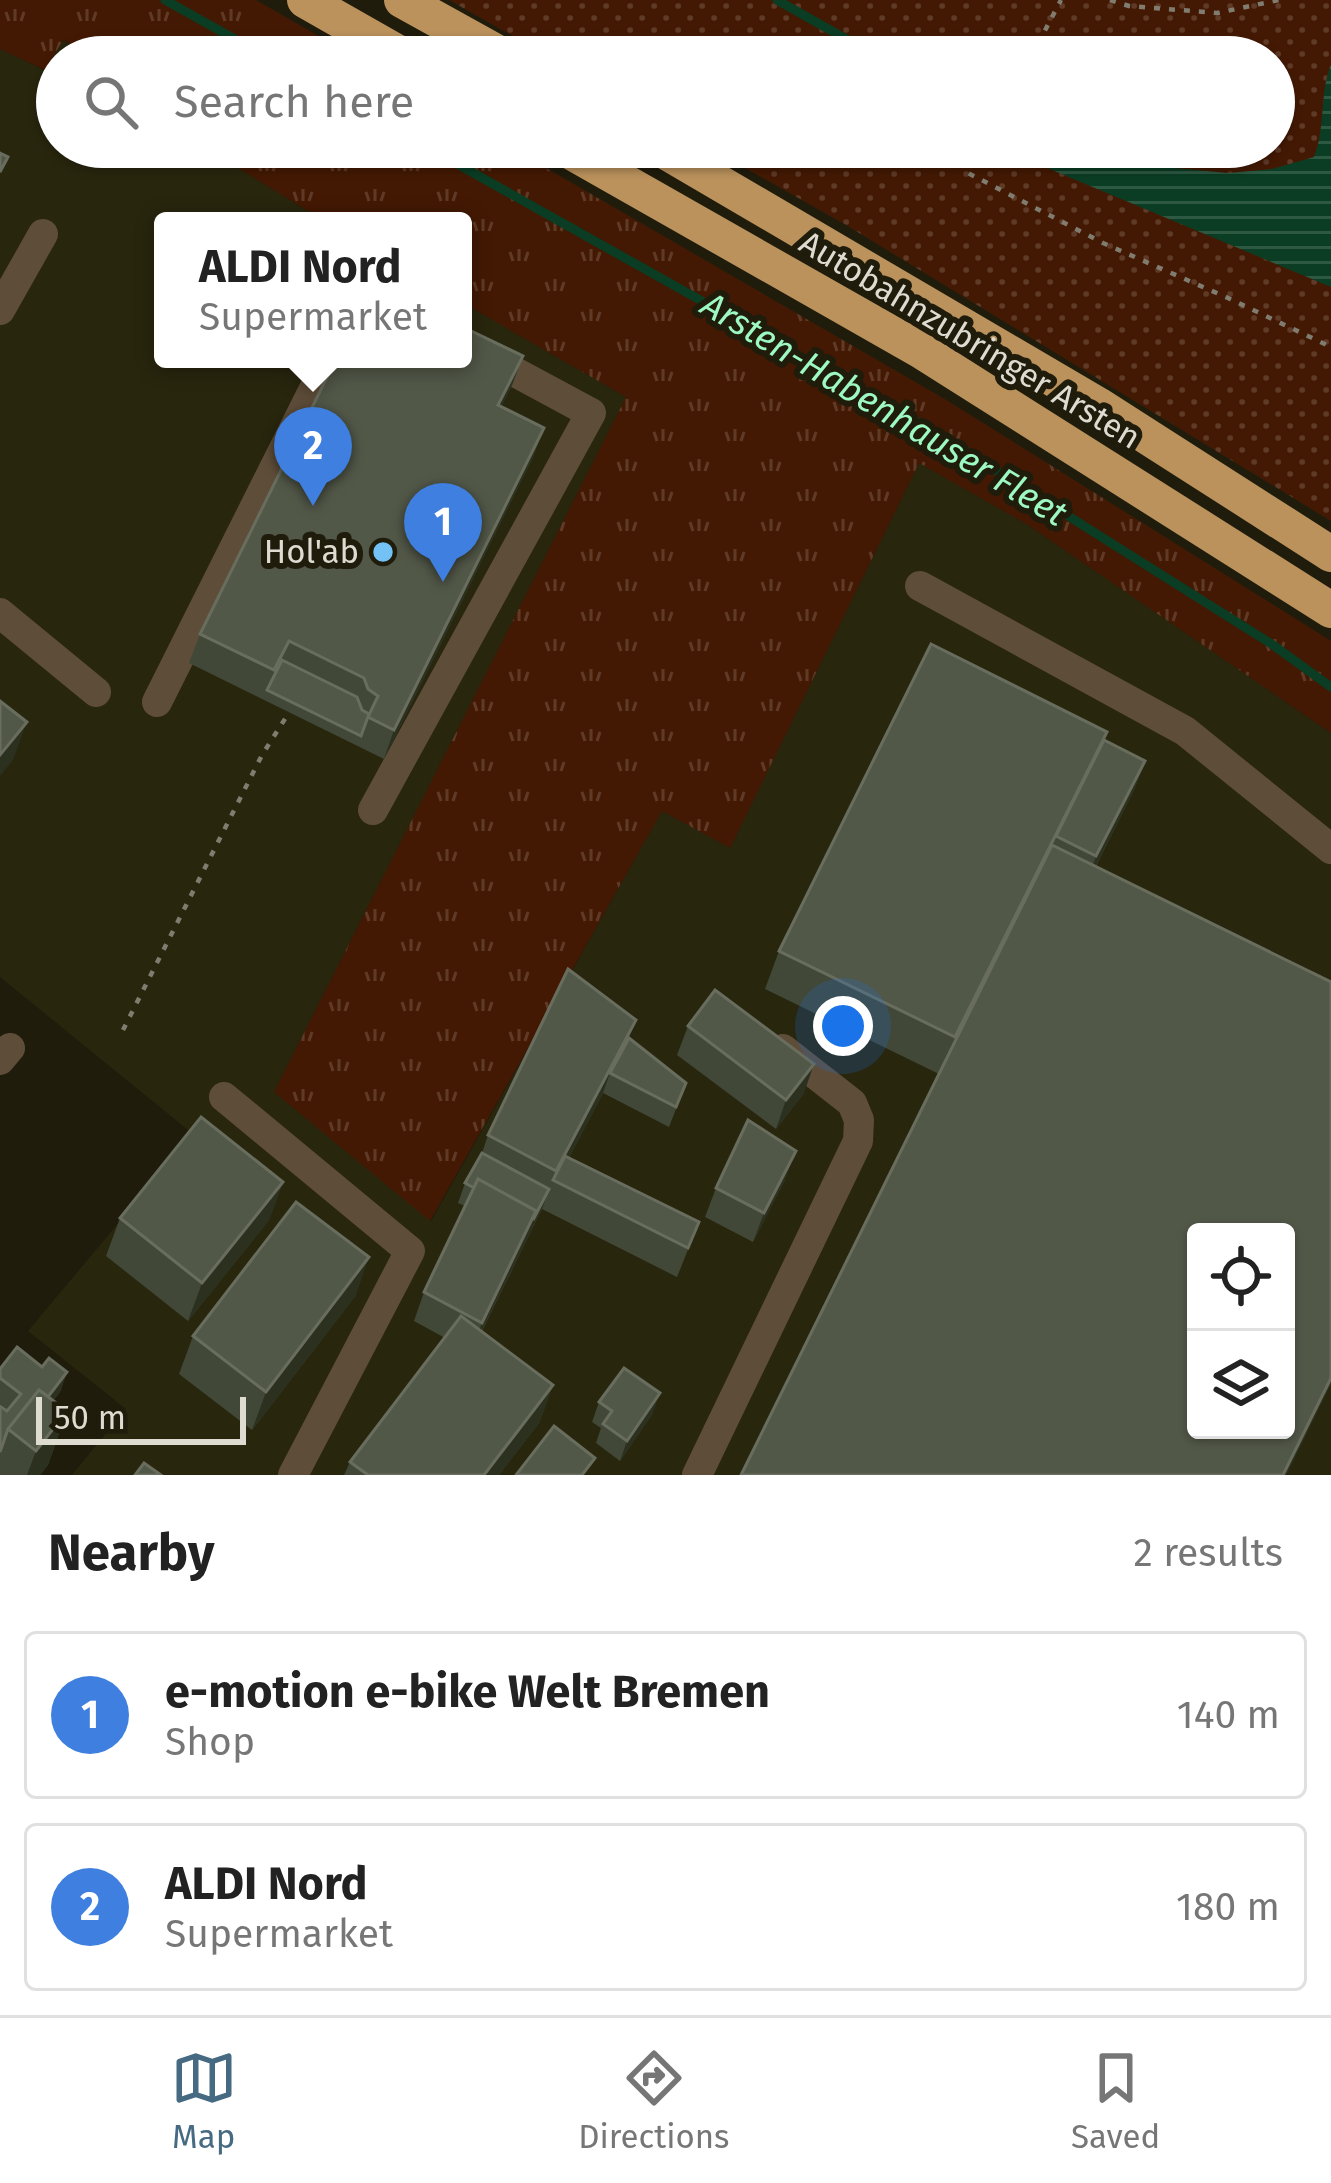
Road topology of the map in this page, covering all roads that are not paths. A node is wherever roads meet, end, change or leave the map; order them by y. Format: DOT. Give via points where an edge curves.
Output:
graph roads {
  1 [pos="305,0"];
  2 [pos="402,0"];
  3 [pos="368,36"];
  4 [pos="467,36"];
  5 [pos="600,168"];
  6 [pos="694,168"];
  7 [pos="43,234"];
  8 [pos="0,310"];
  9 [pos="472,349"];
  10 [pos="324,368"];
  11 [pos="1331,554"];
  12 [pos="920,586"];
  13 [pos="1331,610"];
  14 [pos="0,613"];
  15 [pos="96,692"];
  16 [pos="157,702"];
  17 [pos="373,810"];
  18 [pos="1331,849"];
  19 [pos="764,1035"];
  20 [pos="224,1096"];
  21 [pos="293,1475"];
  22 [pos="698,1475"];
  1 -- 3 [label="highway"];
  2 -- 4 [label="highway"];
  5 -- 13 [label="highway, Autobahnzubringer Arsten" via="920,350"];
  6 -- 11 [label="highway, Autobahnzubringer Arsten" via="1098,405"];
  7 -- 8 [label="lane"];
  9 -- 17 [label="lane" via="591,413"];
  10 -- 16 [label="lane"];
  12 -- 18 [label="lane" via="1185,731"];
  14 -- 15 [label="lane"];
  19 -- 22 [label="lane" via="852,1102 858,1141"];
  20 -- 21 [label="lane" via="410,1251"];
}
